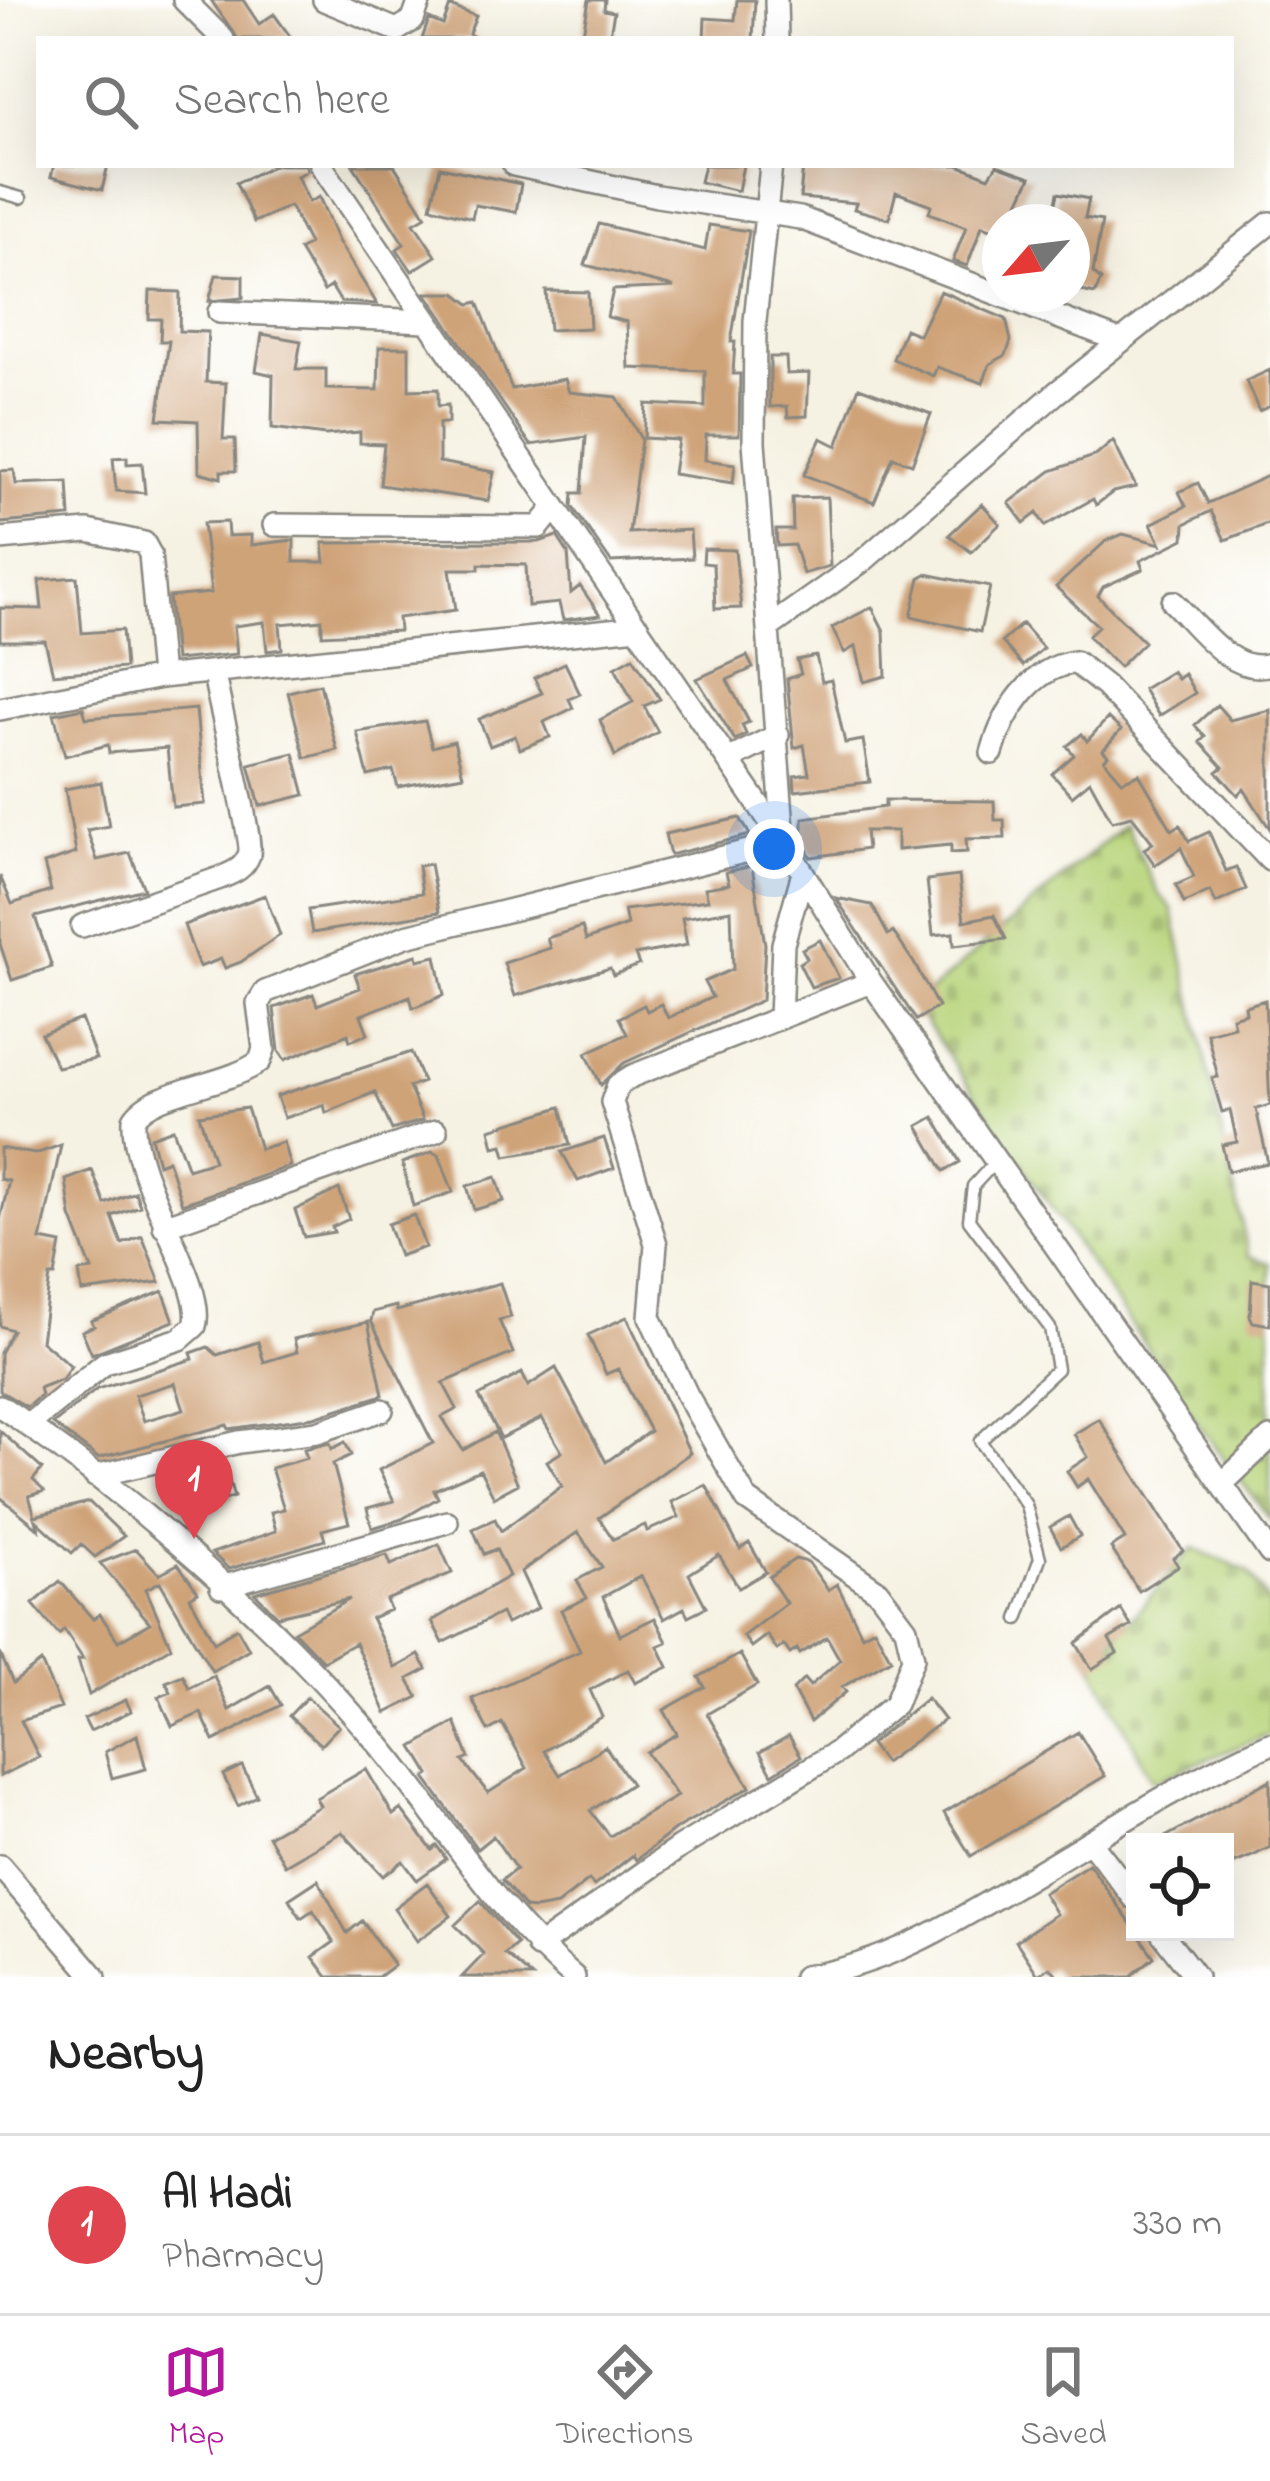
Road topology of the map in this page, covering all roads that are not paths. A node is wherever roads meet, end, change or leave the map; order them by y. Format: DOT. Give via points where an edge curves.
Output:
graph roads {
  1 [pos="184,0"];
  2 [pos="324,0"];
  3 [pos="420,0"];
  4 [pos="776,0"];
  5 [pos="209,8"];
  6 [pos="223,36"];
  7 [pos="777,36"];
  8 [pos="322,168"];
  9 [pos="528,168"];
  10 [pos="771,168"];
  11 [pos="0,192"];
  12 [pos="21,198"];
  13 [pos="770,210"];
  14 [pos="1270,224"];
  15 [pos="219,311"];
  16 [pos="427,320"];
  17 [pos="1120,341"];
  18 [pos="555,507"];
  19 [pos="274,525"];
  20 [pos="0,539"];
  21 [pos="1173,602"];
  22 [pos="638,627"];
  23 [pos="768,628"];
  24 [pos="1270,664"];
  25 [pos="214,674"];
  26 [pos="161,677"];
  27 [pos="0,709"];
  28 [pos="778,734"];
  29 [pos="992,753"];
  30 [pos="728,760"];
  31 [pos="784,842"];
  32 [pos="1270,860"];
  33 [pos="802,875"];
  34 [pos="82,926"];
  35 [pos="871,982"];
  36 [pos="780,1018"];
  37 [pos="436,1131"];
  38 [pos="995,1162"];
  39 [pos="164,1226"];
  40 [pos="0,1406"];
  41 [pos="382,1410"];
  42 [pos="28,1425"];
  43 [pos="1270,1438"];
  44 [pos="95,1476"];
  45 [pos="1222,1484"];
  46 [pos="447,1522"];
  47 [pos="1270,1553"];
  48 [pos="221,1587"];
  49 [pos="1018,1619"];
  50 [pos="1270,1744"];
  51 [pos="1090,1840"];
  52 [pos="0,1866"];
  53 [pos="1126,1887"];
  54 [pos="1168,1941"];
  55 [pos="538,1947"];
  56 [pos="95,1977"];
  57 [pos="574,1977"];
  58 [pos="804,1977"];
  59 [pos="1196,1977"];
  1 -- 5 [label="street"];
  2 -- 3 [label="street" via="398,30 413,20"];
  4 -- 7 [label="street"];
  5 -- 6 [label="street"];
  8 -- 16 [label="street"];
  9 -- 13 [label="street"];
  10 -- 13 [label="street"];
  11 -- 12 [label="lane"];
  13 -- 17 [label="street"];
  13 -- 23 [label="street" via="755,322 754,422"];
  14 -- 17 [label="street"];
  15 -- 16 [label="street"];
  16 -- 18 [label="street"];
  17 -- 23 [label="street" via="864,560"];
  18 -- 19 [label="street" via="539,526"];
  18 -- 22 [label="street"];
  20 -- 26 [label="street" via="88,531 144,543"];
  21 -- 24 [label="street" via="1237,663"];
  22 -- 25 [label="street"];
  22 -- 30 [label="street"];
  23 -- 28 [label="street"];
  25 -- 26 [label="street"];
  25 -- 34 [label="street" via="249,857 220,878"];
  26 -- 27 [label="street"];
  28 -- 30 [label="street"];
  28 -- 31 [label="street"];
  29 -- 32 [label="street" via="1022,693 1075,662"];
  30 -- 31 [label="street"];
  31 -- 33 [label="street"];
  31 -- 39 [label="street" via="406,936 273,986 258,1004 260,1060 135,1115 137,1151"];
  33 -- 35 [label="street"];
  33 -- 36 [label="street" via="783,944"];
  35 -- 36 [label="street"];
  35 -- 38 [label="street"];
  36 -- 55 [label="street" via="632,1076 614,1091 656,1244 648,1308 748,1500 890,1602 911,1643 912,1672 895,1704 837,1752 680,1847"];
  37 -- 39 [label="street"];
  38 -- 45 [label="street"];
  38 -- 49 [label="lane" via="973,1186 969,1220 1050,1328 1057,1369 980,1441 1026,1504 1040,1558"];
  39 -- 42 [label="street" via="197,1305 195,1326 180,1339 105,1364"];
  40 -- 42 [label="street"];
  41 -- 44 [label="street" via="317,1432"];
  42 -- 44 [label="street"];
  43 -- 45 [label="street"];
  44 -- 48 [label="street"];
  45 -- 47 [label="street"];
  46 -- 48 [label="street"];
  48 -- 55 [label="street" via="352,1713"];
  50 -- 51 [label="street"];
  51 -- 53 [label="street"];
  51 -- 58 [label="street" via="926,1938"];
  52 -- 56 [label="street"];
  54 -- 59 [label="street"];
  55 -- 57 [label="street"];
}
